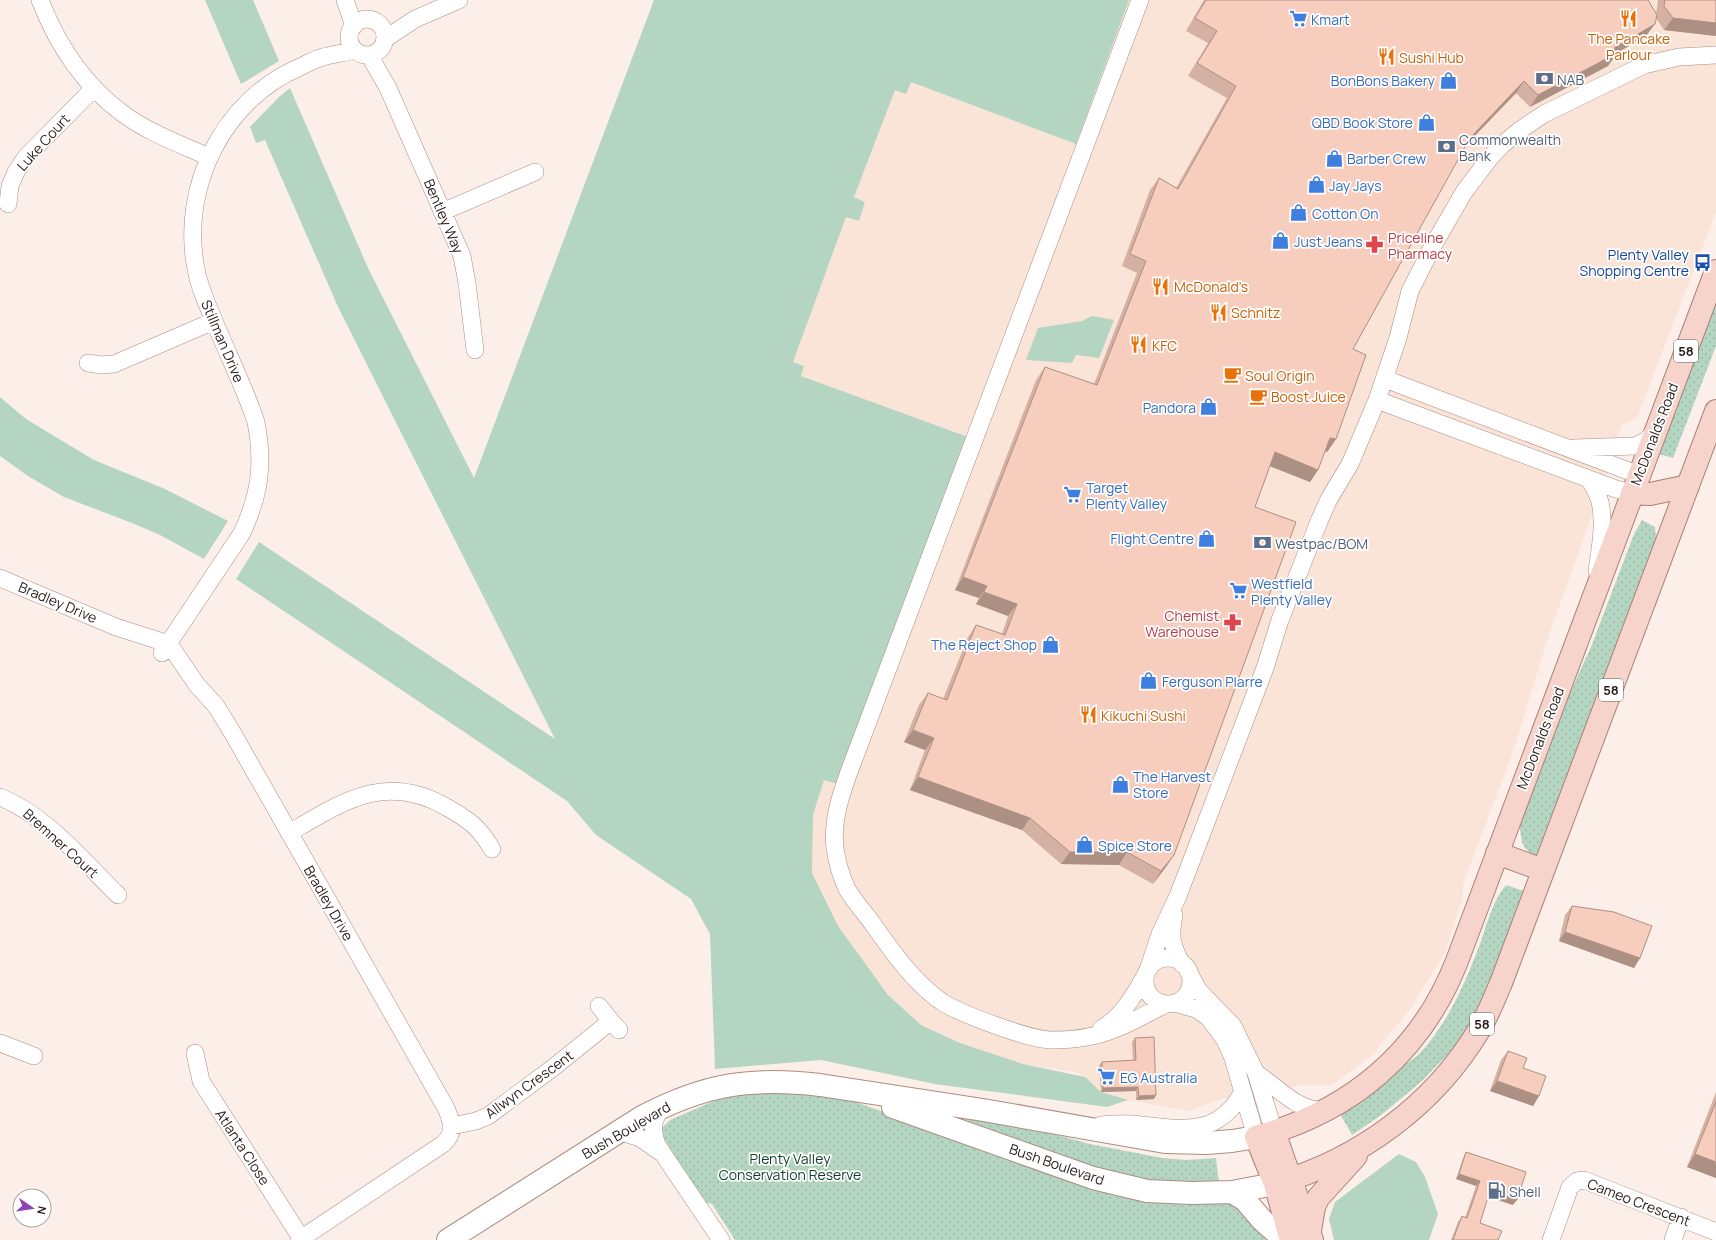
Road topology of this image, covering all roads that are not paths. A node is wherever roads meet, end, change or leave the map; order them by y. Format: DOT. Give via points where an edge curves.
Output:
graph roads {
  1 [pos="40,0"];
  2 [pos="345,0"];
  3 [pos="349,0"];
  4 [pos="459,0"];
  5 [pos="1140,0"];
  6 [pos="367,38"];
  7 [pos="1716,55"];
  8 [pos="94,88"];
  9 [pos="209,157"];
  10 [pos="535,172"];
  11 [pos="8,204"];
  12 [pos="442,212"];
  13 [pos="1716,271"];
  14 [pos="214,322"];
  15 [pos="475,350"];
  16 [pos="88,363"];
  17 [pos="1384,379"];
  18 [pos="1377,400"];
  19 [pos="1716,411"];
  20 [pos="1656,430"];
  21 [pos="1566,448"];
  22 [pos="1590,479"];
  23 [pos="1636,484"];
  24 [pos="1688,486"];
  25 [pos="0,578"];
  26 [pos="1595,593"];
  27 [pos="165,649"];
  28 [pos="0,797"];
  29 [pos="289,833"];
  30 [pos="492,849"];
  31 [pos="1497,853"];
  32 [pos="1543,870"];
  33 [pos="118,894"];
  34 [pos="1178,896"];
  35 [pos="1185,967"];
  36 [pos="1147,971"];
  37 [pos="1170,1003"];
  38 [pos="599,1006"];
  39 [pos="1079,1038"];
  40 [pos="0,1043"];
  41 [pos="195,1053"];
  42 [pos="34,1056"];
  43 [pos="1256,1073"];
  44 [pos="847,1090"];
  45 [pos="1242,1093"];
  46 [pos="665,1105"];
  47 [pos="1326,1111"];
  48 [pos="452,1126"];
  49 [pos="1073,1126"];
  50 [pos="618,1131"];
  51 [pos="1265,1134"];
  52 [pos="1368,1143"];
  53 [pos="663,1154"];
  54 [pos="1283,1181"];
  55 [pos="1232,1192"];
  56 [pos="1681,1217"];
  57 [pos="1716,1232"];
  58 [pos="1304,1237"];
  59 [pos="300,1239"];
  60 [pos="448,1240"];
  61 [pos="721,1240"];
  62 [pos="1284,1240"];
  63 [pos="1552,1240"];
  64 [pos="1673,1240"];
  1 -- 8 [label="street" via="57,38 71,61"];
  2 -- 6 [label="street"];
  3 -- 6 [label="street"];
  4 -- 6 [label="street, Stillman Drive"];
  5 -- 39 [label="street" via="849,772 835,822 835,849 848,889 886,943 924,988 960,1012 1031,1036 1051,1040"];
  6 -- 9 [label="street, Stillman Drive" via="291,71 262,90 232,121"];
  6 -- 12 [label="street, Bentley Way"];
  7 -- 17 [label="street" via="1679,56 1640,66 1544,114 1502,145 1464,192 1416,278 1406,302 1398,338"];
  8 -- 9 [label="street" via="122,113 139,124"];
  8 -- 11 [label="street, Luke Court" via="26,157 13,179"];
  9 -- 14 [label="street, Stillman Drive" via="196,200 193,241 196,270"];
  10 -- 12 [label="street"];
  12 -- 15 [label="street, Bentley Way" via="465,268"];
  13 -- 20 [label="main road, McDonalds Road / 58"];
  14 -- 16 [label="street" via="114,364"];
  14 -- 27 [label="street, Stillman Drive" via="256,422 260,441 260,480 251,514 242,533"];
  17 -- 18 [label="street"];
  17 -- 21 [label="street"];
  18 -- 22 [label="street"];
  18 -- 34 [label="street" via="1353,459 1325,508 1282,613 1265,668"];
  19 -- 24 [label="main road, 58"];
  20 -- 21 [label="street" via="1647,440 1632,446"];
  20 -- 23 [label="main road, McDonalds Road / 58"];
  21 -- 23 [label="street"];
  22 -- 23 [label="street" via="1616,489"];
  22 -- 26 [label="street" via="1600,501 1601,517"];
  23 -- 24 [label="main road" via="1661,482"];
  23 -- 26 [label="main road, McDonalds Road / 58"];
  24 -- 32 [label="main road, 58"];
  25 -- 27 [label="street, Bradley Drive"];
  26 -- 31 [label="main road, McDonalds Road / 58"];
  27 -- 29 [label="street, Bradley Drive" via="175,669 197,685 216,706"];
  28 -- 33 [label="street, Bremner Court" via="22,807 42,822"];
  29 -- 30 [label="street" via="358,796 393,791 428,797 440,803 482,832"];
  29 -- 48 [label="street, Bradley Drive" via="446,1108"];
  31 -- 32 [label="main road"];
  31 -- 47 [label="main road, McDonalds Road / 58" via="1449,981 1427,1020 1395,1060"];
  32 -- 52 [label="main road, 58" via="1501,983 1479,1029 1464,1052 1431,1092"];
  34 -- 35 [label="street" via="1171,935 1172,944"];
  34 -- 36 [label="street" via="1160,934"];
  35 -- 36 [label="street" via="1166,958 1156,962"];
  35 -- 37 [label="street" via="1190,980 1188,990 1183,998"];
  35 -- 43 [label="street" via="1199,991 1233,1026"];
  36 -- 37 [label="street" via="1145,982 1150,995 1157,1001"];
  36 -- 39 [label="street" via="1131,1000 1113,1020"];
  37 -- 39 [label="street" via="1116,1029"];
  37 -- 45 [label="street" via="1196,1009 1213,1022 1229,1049"];
  38 -- 48 [label="street, Allwyn Crescent" via="615,1026 488,1116"];
  40 -- 42 [label="street"];
  41 -- 59 [label="street, Atlanta Close" via="201,1081"];
  43 -- 47 [label="street" via="1299,1106"];
  43 -- 51 [label="street"];
  44 -- 46 [label="main road, Bush Boulevard" via="800,1082 759,1081 708,1089"];
  44 -- 49 [label="main road, Bush Boulevard"];
  44 -- 55 [label="main road, Bush Boulevard" via="1093,1178 1147,1191"];
  45 -- 49 [label="street" via="1235,1105 1223,1116 1197,1128 1176,1129 1131,1123"];
  45 -- 51 [label="street"];
  46 -- 50 [label="main road, Bush Boulevard"];
  46 -- 53 [label="street" via="657,1113 653,1131"];
  47 -- 51 [label="main road, McDonalds Road / 58" via="1295,1125"];
  48 -- 59 [label="street" via="452,1132 443,1144"];
  49 -- 51 [label="main road, Bush Boulevard" via="1142,1140 1187,1144 1232,1141"];
  50 -- 53 [label="street" via="640,1138"];
  50 -- 60 [label="main road, Bush Boulevard"];
  51 -- 54 [label="main road, 58"];
  52 -- 54 [label="main road, 58" via="1339,1160"];
  52 -- 58 [label="main road, 58" via="1318,1198"];
  53 -- 61 [label="street"];
  54 -- 55 [label="main road, Bush Boulevard"];
  54 -- 58 [label="main road, 58"];
  55 -- 62 [label="main road" via="1245,1200"];
  56 -- 57 [label="street, Cameo Crescent"];
  56 -- 63 [label="street, Cameo Crescent" via="1584,1180 1577,1181 1570,1187"];
  56 -- 64 [label="street"];
}
